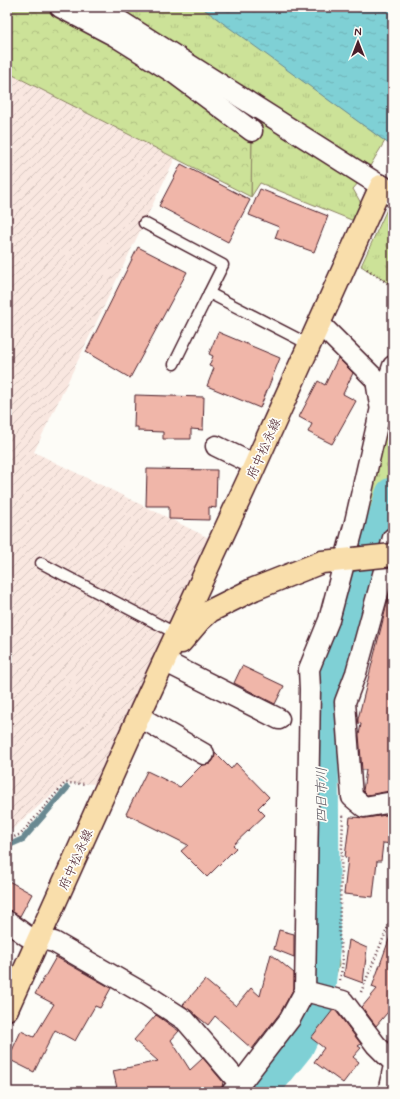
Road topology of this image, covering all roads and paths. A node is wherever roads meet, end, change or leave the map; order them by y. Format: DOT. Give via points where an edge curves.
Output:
graph roads {
  1 [pos="60,7"];
  2 [pos="98,7"];
  3 [pos="120,30"];
  4 [pos="252,131"];
  5 [pos="387,191"];
  6 [pos="144,223"];
  7 [pos="361,266"];
  8 [pos="393,287"];
  9 [pos="209,293"];
  10 [pos="320,323"];
  11 [pos="310,345"];
  12 [pos="174,364"];
  13 [pos="393,366"];
  14 [pos="381,409"];
  15 [pos="216,446"];
  16 [pos="255,465"];
  17 [pos="393,538"];
  18 [pos="393,555"];
  19 [pos="349,559"];
  20 [pos="41,563"];
  21 [pos="177,634"];
  22 [pos="166,662"];
  23 [pos="140,712"];
  24 [pos="279,719"];
  25 [pos="204,754"];
  26 [pos="108,784"];
  27 [pos="353,798"];
  28 [pos="393,802"];
  29 [pos="7,840"];
  30 [pos="393,915"];
  31 [pos="7,921"];
  32 [pos="40,939"];
  33 [pos="305,991"];
  34 [pos="332,998"];
  35 [pos="7,1009"];
  36 [pos="352,1014"];
  37 [pos="393,1062"];
  38 [pos="393,1070"];
  39 [pos="236,1088"];
  40 [pos="388,1092"];
  1 -- 3 [label="street"];
  2 -- 3 [label="street"];
  3 -- 4 [label="street"];
  3 -- 5 [label="street"];
  5 -- 10 [label="main road, 府中松永線"];
  6 -- 9 [label="lane" via="223,265"];
  7 -- 8 [label="path"];
  9 -- 11 [label="lane"];
  9 -- 12 [label="lane"];
  10 -- 11 [label="main road, 府中松永線"];
  10 -- 14 [label="street" via="376,380"];
  11 -- 16 [label="main road, 府中松永線"];
  13 -- 14 [label="street"];
  14 -- 19 [label="street"];
  15 -- 16 [label="street"];
  16 -- 21 [label="main road, 府中松永線"];
  17 -- 27 [label="street" via="356,673 345,702"];
  18 -- 19 [label="main road, 府中松永線, bridge"];
  19 -- 22 [label="main road, 府中松永線" via="322,562 254,588 210,611"];
  19 -- 33 [label="street" via="329,620 309,669"];
  20 -- 21 [label="lane"];
  21 -- 22 [label="main road, 府中松永線"];
  22 -- 23 [label="main road, 府中松永線"];
  22 -- 24 [label="street"];
  23 -- 25 [label="street"];
  23 -- 26 [label="main road, 府中松永線"];
  26 -- 29 [label="path" via="65,783 21,834"];
  26 -- 32 [label="main road, 府中松永線"];
  27 -- 28 [label="street" via="364,807"];
  27 -- 34 [label="path" via="343,811 339,928 342,962"];
  30 -- 36 [label="path"];
  31 -- 32 [label="street" via="27,936"];
  32 -- 35 [label="main road, 府中松永線"];
  32 -- 39 [label="street" via="54,942 185,1020"];
  33 -- 34 [label="street"];
  33 -- 39 [label="street" via="290,1019"];
  34 -- 36 [label="street" via="343,1001"];
  36 -- 37 [label="street"];
  38 -- 40 [label="street"];
}
